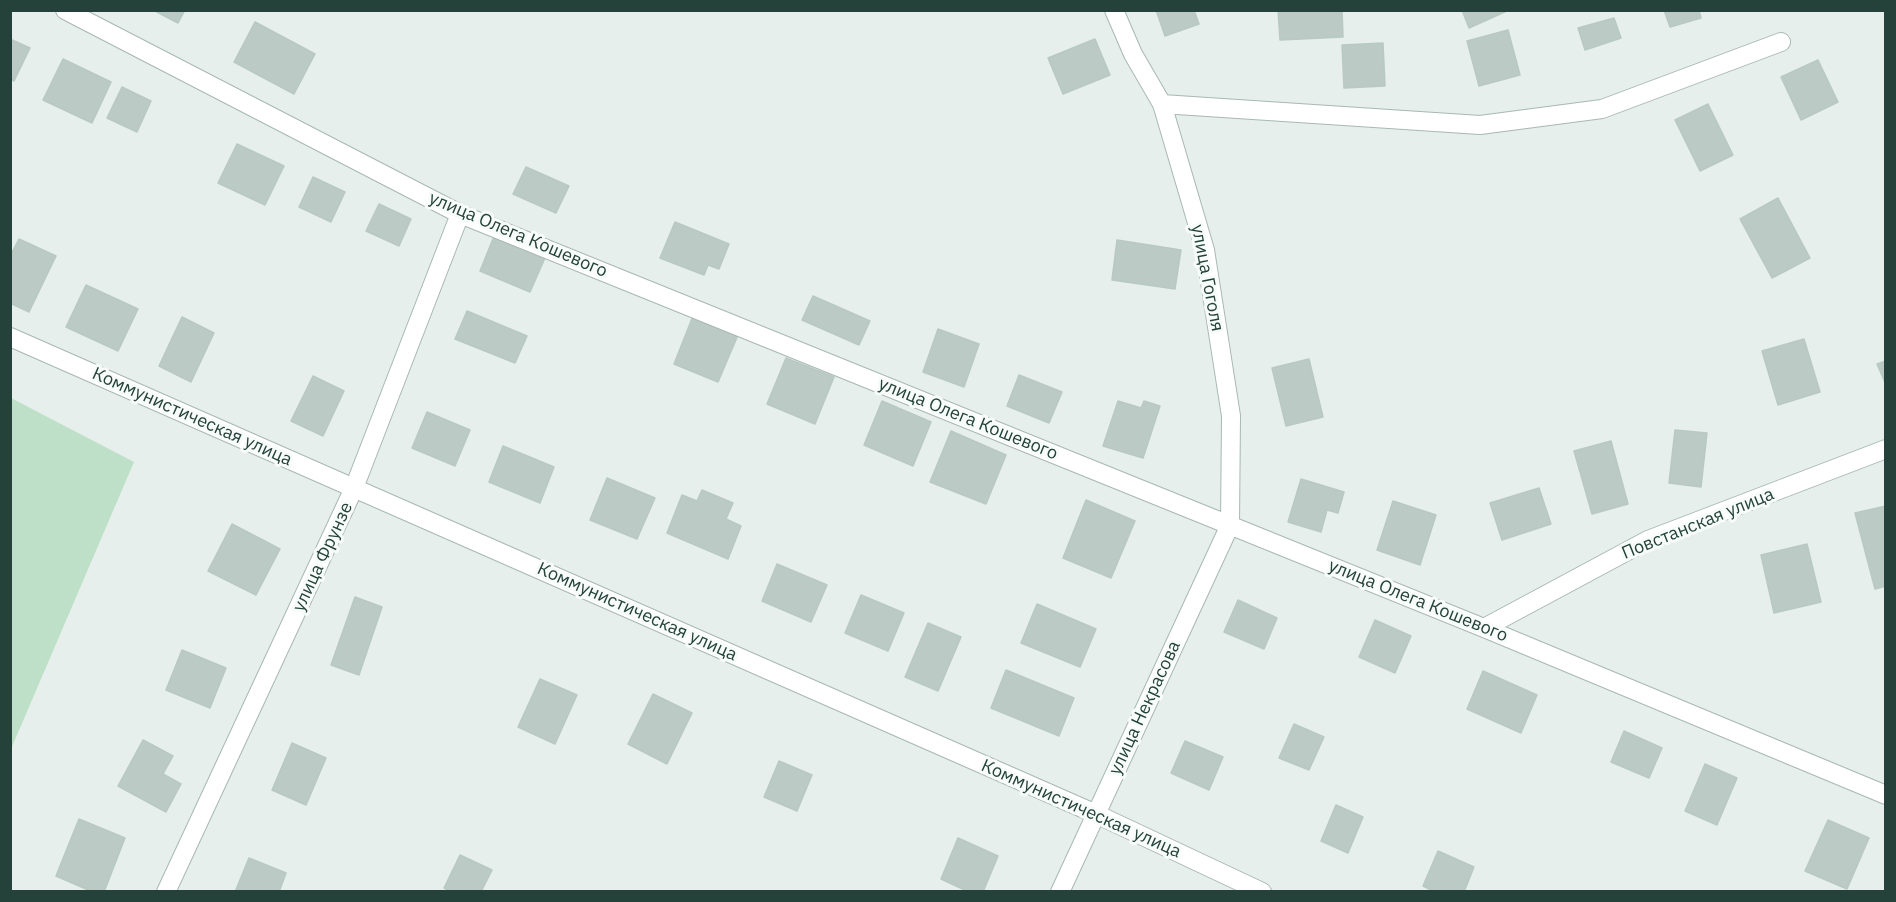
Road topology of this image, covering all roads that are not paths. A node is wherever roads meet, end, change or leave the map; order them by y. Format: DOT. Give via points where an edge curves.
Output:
graph roads {
  1 [pos="65,10"];
  2 [pos="1114,10"];
  3 [pos="1781,42"];
  4 [pos="1162,104"];
  5 [pos="460,214"];
  6 [pos="10,337"];
  7 [pos="1886,449"];
  8 [pos="354,488"];
  9 [pos="1230,525"];
  10 [pos="1484,628"];
  11 [pos="1886,795"];
  12 [pos="1096,814"];
  13 [pos="166,891"];
  14 [pos="1060,891"];
  15 [pos="1262,891"];
  1 -- 5 [label="street, улица Олега Кошевого"];
  2 -- 4 [label="street, улица Гоголя" via="1133,54"];
  3 -- 4 [label="street" via="1602,109 1480,125"];
  4 -- 9 [label="street, улица Гоголя" via="1205,250 1231,416"];
  5 -- 8 [label="street, улица Фрунзе"];
  5 -- 9 [label="street, улица Олега Кошевого"];
  6 -- 8 [label="street, Коммунистическая улица"];
  7 -- 10 [label="street, Повстанская улица" via="1648,540"];
  8 -- 12 [label="street, Коммунистическая улица"];
  8 -- 13 [label="street, улица Фрунзе"];
  9 -- 10 [label="street, улица Олега Кошевого"];
  9 -- 12 [label="street, улица Некрасова"];
  10 -- 11 [label="street, улица Олега Кошевого"];
  12 -- 14 [label="street, улица Некрасова"];
  12 -- 15 [label="street, Коммунистическая улица"];
}
